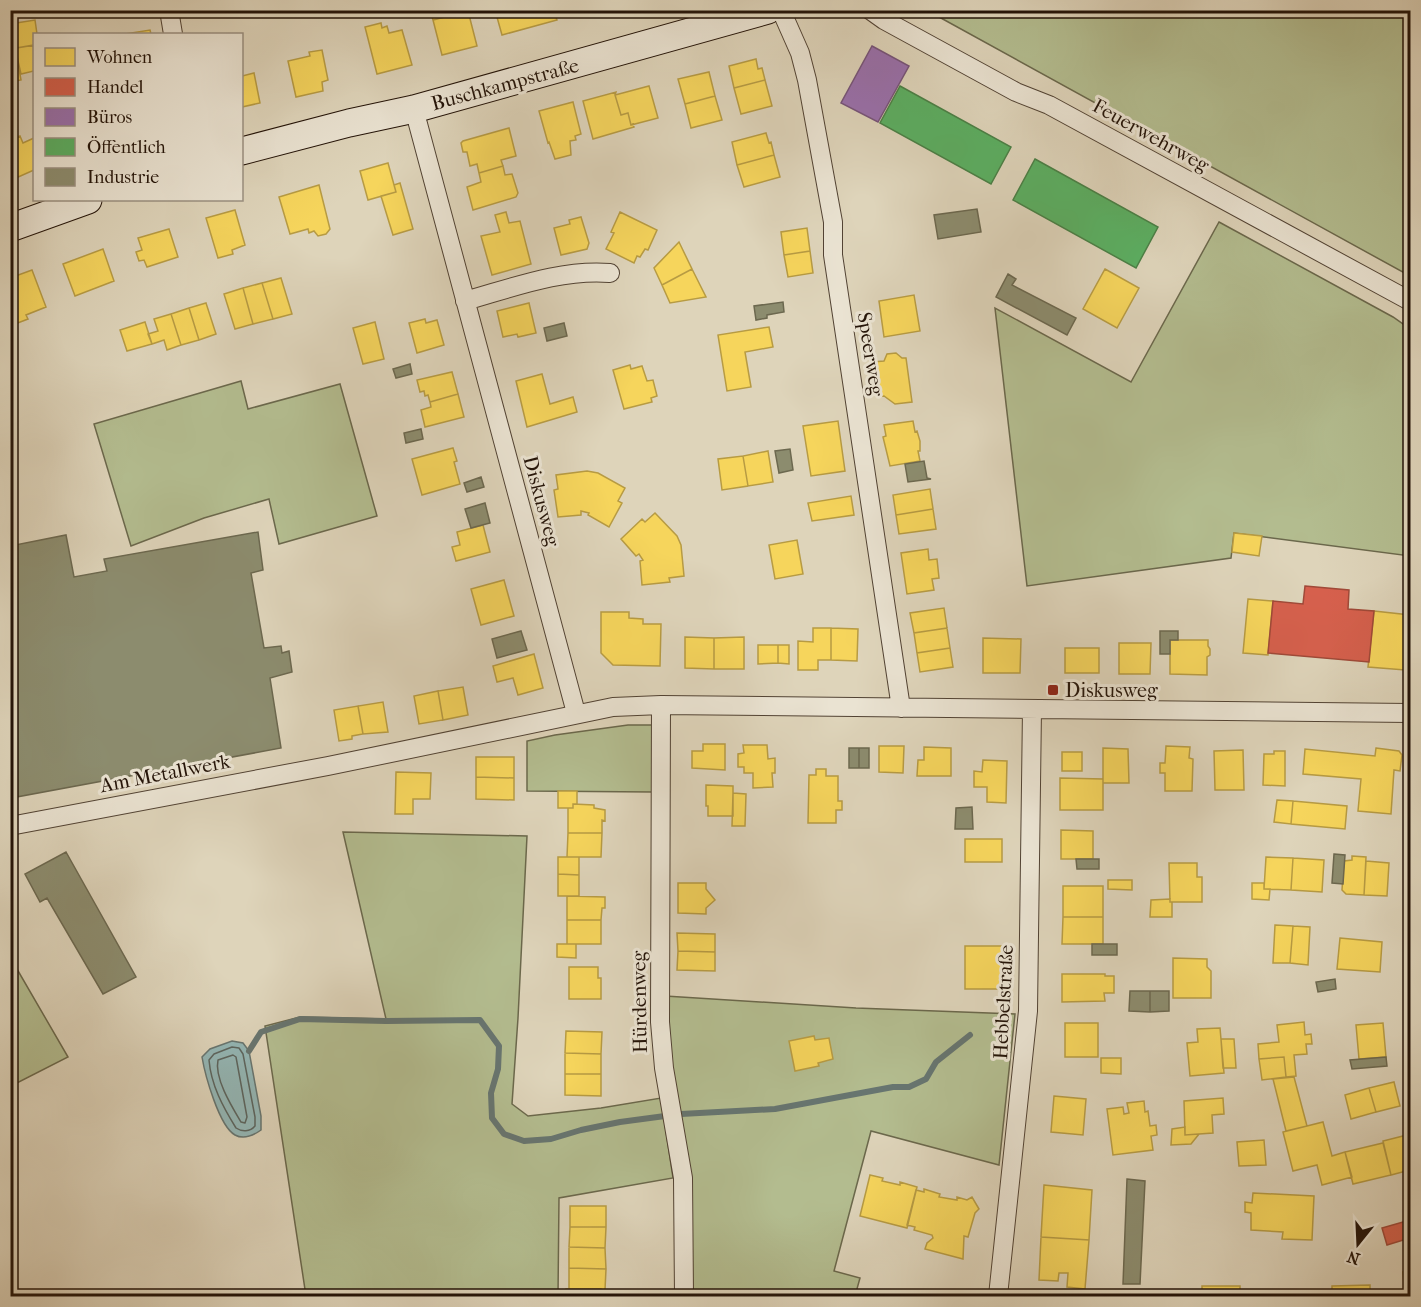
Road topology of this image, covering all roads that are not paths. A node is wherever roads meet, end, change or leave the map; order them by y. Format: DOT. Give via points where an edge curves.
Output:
graph roads {
  1 [pos="168,10"];
  2 [pos="768,10"];
  3 [pos="781,10"];
  4 [pos="870,10"];
  5 [pos="173,33"];
  6 [pos="414,109"];
  7 [pos="243,151"];
  8 [pos="85,201"];
  9 [pos="10,228"];
  10 [pos="610,273"];
  11 [pos="465,301"];
  12 [pos="1410,301"];
  13 [pos="661,705"];
  14 [pos="901,708"];
  15 [pos="1032,709"];
  16 [pos="576,713"];
  17 [pos="1410,713"];
  18 [pos="10,826"];
  19 [pos="684,1296"];
  20 [pos="998,1296"];
  1 -- 5 [label="street"];
  2 -- 6 [label="main road, Buschkampstraße"];
  3 -- 14 [label="street, Speerweg" via="804,66 831,214 833,255"];
  4 -- 12 [label="street, Feuerwehrweg"];
  6 -- 7 [label="main road, Buschkampstraße"];
  6 -- 11 [label="street, Diskusweg"];
  8 -- 9 [label="main road"];
  10 -- 11 [label="street" via="558,275"];
  11 -- 16 [label="street, Diskusweg"];
  13 -- 14 [label="street"];
  13 -- 16 [label="street" via="613,706"];
  13 -- 19 [label="street, Hürdenweg" via="660,1022 683,1178"];
  14 -- 15 [label="street"];
  15 -- 17 [label="street"];
  15 -- 20 [label="street, Hebbelstraße" via="1028,1011"];
  16 -- 18 [label="street, Am Metallwerk" via="327,766"];
}
